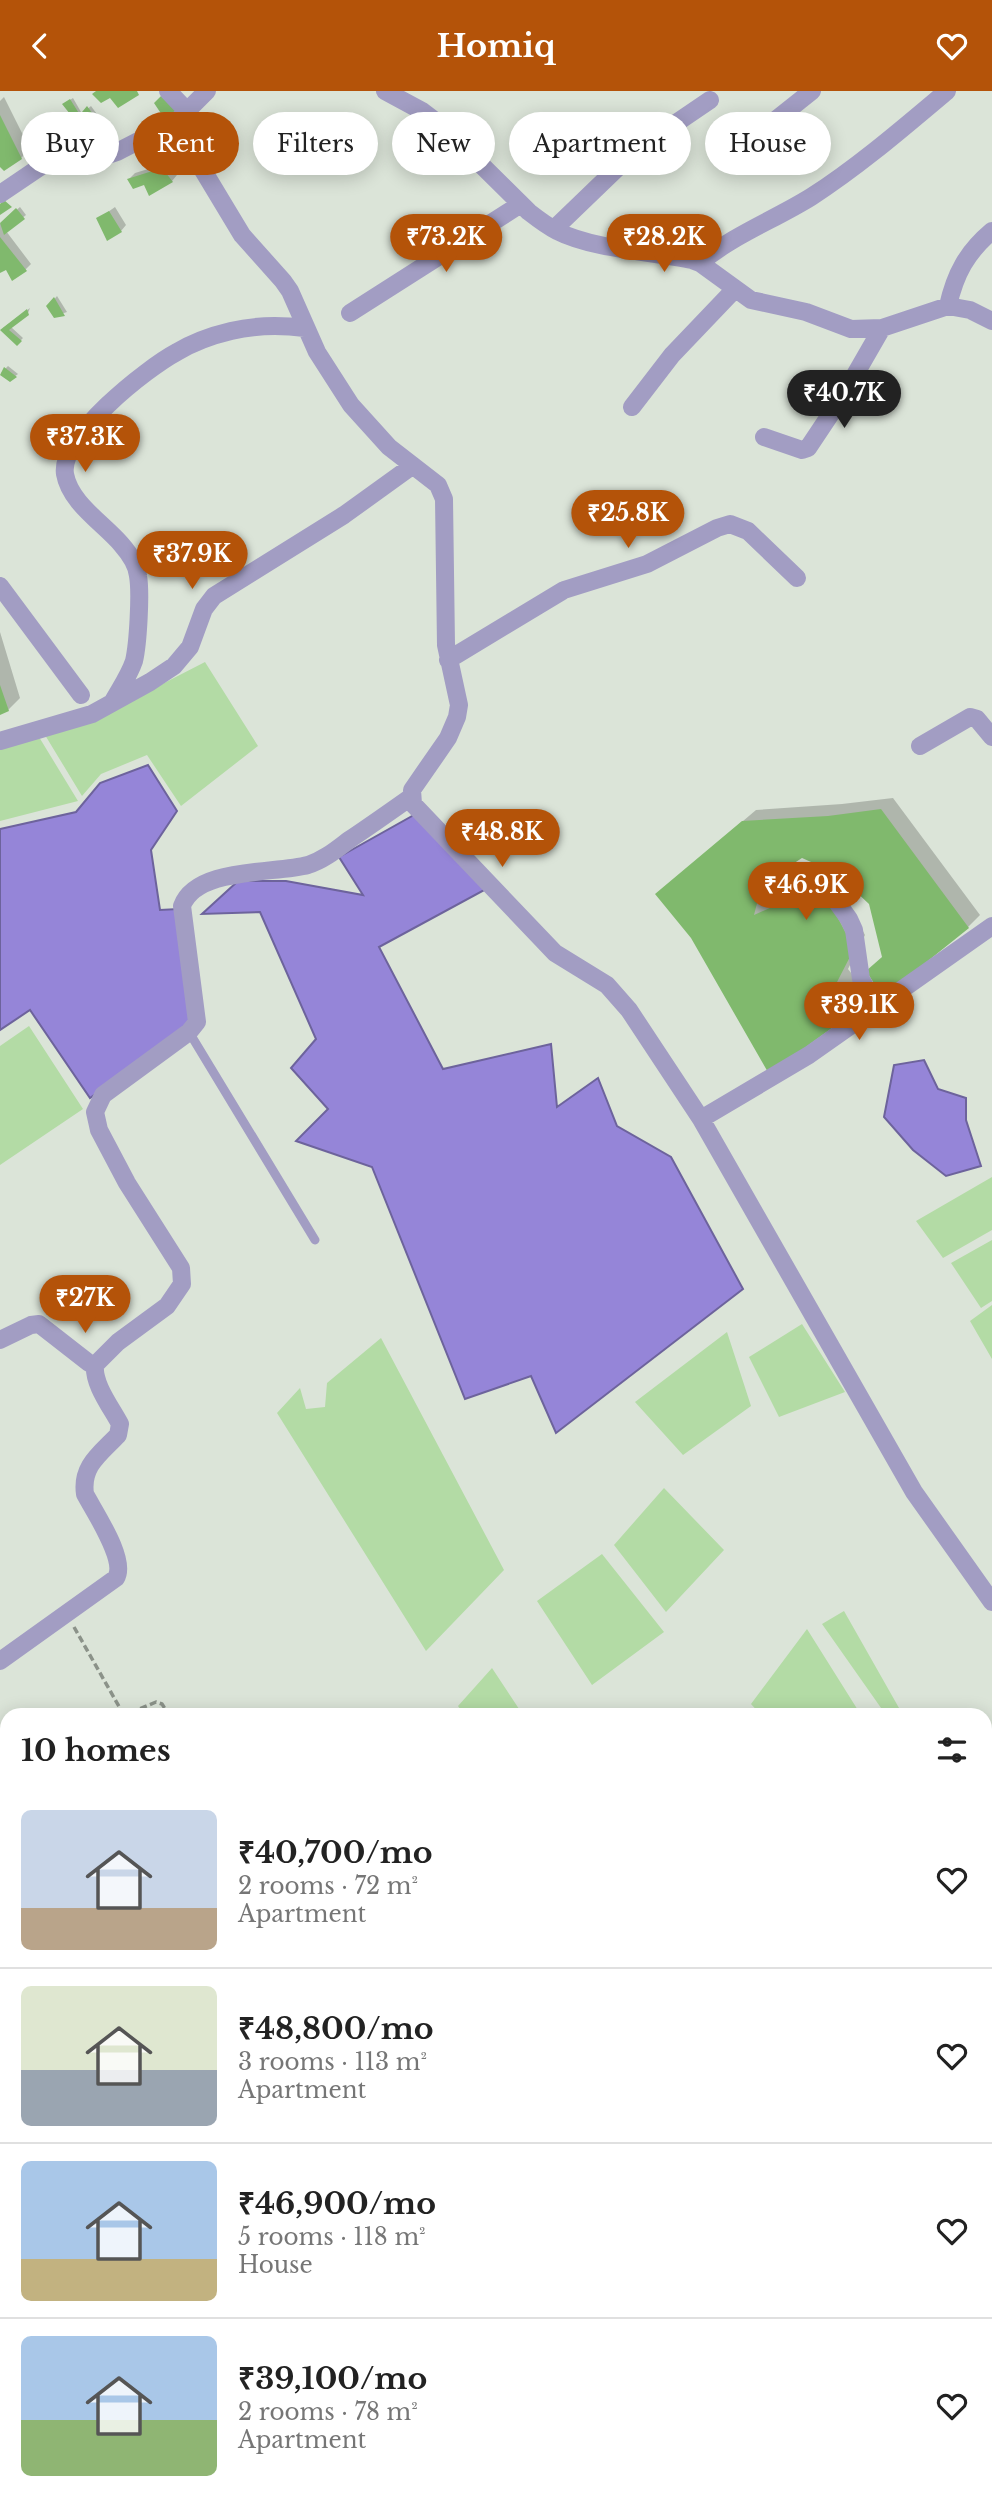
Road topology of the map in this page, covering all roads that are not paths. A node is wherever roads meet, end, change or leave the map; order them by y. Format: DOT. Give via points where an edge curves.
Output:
graph roads {
  1 [pos="168,91"];
  2 [pos="207,91"];
  3 [pos="385,91"];
  4 [pos="812,91"];
  5 [pos="947,91"];
  6 [pos="710,100"];
  7 [pos="180,112"];
  8 [pos="188,112"];
  9 [pos="786,112"];
  10 [pos="133,143"];
  11 [pos="206,175"];
  12 [pos="0,194"];
  13 [pos="522,204"];
  14 [pos="554,229"];
  15 [pos="992,231"];
  16 [pos="700,263"];
  17 [pos="735,289"];
  18 [pos="948,306"];
  19 [pos="350,313"];
  20 [pos="992,321"];
  21 [pos="305,328"];
  22 [pos="881,328"];
  23 [pos="632,407"];
  24 [pos="764,437"];
  25 [pos="412,466"];
  26 [pos="797,578"];
  27 [pos="0,586"];
  28 [pos="448,660"];
  29 [pos="81,695"];
  30 [pos="112,703"];
  31 [pos="992,737"];
  32 [pos="0,741"];
  33 [pos="920,746"];
  34 [pos="411,797"];
  35 [pos="766,891"];
  36 [pos="992,926"];
  37 [pos="876,1006"];
  38 [pos="189,1032"];
  39 [pos="701,1119"];
  40 [pos="315,1240"];
  41 [pos="0,1340"];
  42 [pos="95,1365"];
  43 [pos="984,1574"];
  44 [pos="992,1602"];
  45 [pos="0,1661"];
  1 -- 7 [label="street"];
  2 -- 8 [label="street"];
  3 -- 13 [label="street" via="443,127"];
  4 -- 9 [label="street"];
  5 -- 16 [label="street" via="891,139 814,194 728,241"];
  6 -- 14 [label="street" via="635,151"];
  10 -- 12 [label="street" via="87,163 43,165"];
  11 -- 21 [label="street" via="242,235 290,291"];
  13 -- 14 [label="street"];
  13 -- 19 [label="street"];
  14 -- 16 [label="street" via="598,243"];
  15 -- 18 [label="street" via="962,265"];
  16 -- 17 [label="street"];
  17 -- 22 [label="street" via="751,300 851,329"];
  17 -- 23 [label="street" via="672,355"];
  18 -- 20 [label="street"];
  18 -- 22 [label="street"];
  21 -- 25 [label="street" via="351,405"];
  21 -- 30 [label="street" via="274,324 231,331 178,351 112,401 66,460 72,491 120,543 138,574 134,660"];
  22 -- 24 [label="street" via="808,448"];
  25 -- 28 [label="street" via="438,485 444,499"];
  25 -- 30 [label="street" via="344,515 214,596 183,657 150,683"];
  26 -- 28 [label="street" via="748,531 730,524 647,564 564,590"];
  27 -- 29 [label="street"];
  28 -- 34 [label="street" via="457,717"];
  30 -- 32 [label="street" via="92,714"];
  31 -- 33 [label="street" via="970,717"];
  34 -- 38 [label="street" via="319,861 235,874 187,895 182,906 198,1018"];
  34 -- 39 [label="street" via="555,953 613,991"];
  35 -- 37 [label="street" via="799,877 811,878 829,891 854,930 861,979"];
  36 -- 37 [label="street"];
  37 -- 39 [label="street" via="809,1055"];
  38 -- 40 [label="lane"];
  38 -- 42 [label="street" via="103,1095 95,1112 99,1130 127,1183 181,1268 182,1284 167,1306"];
  39 -- 43 [label="street" via="892,1455 934,1521"];
  41 -- 42 [label="street" via="39,1324"];
  42 -- 45 [label="street" via="95,1375 121,1426 89,1466 83,1482 120,1569 116,1578"];
  43 -- 44 [label="street"];
}
